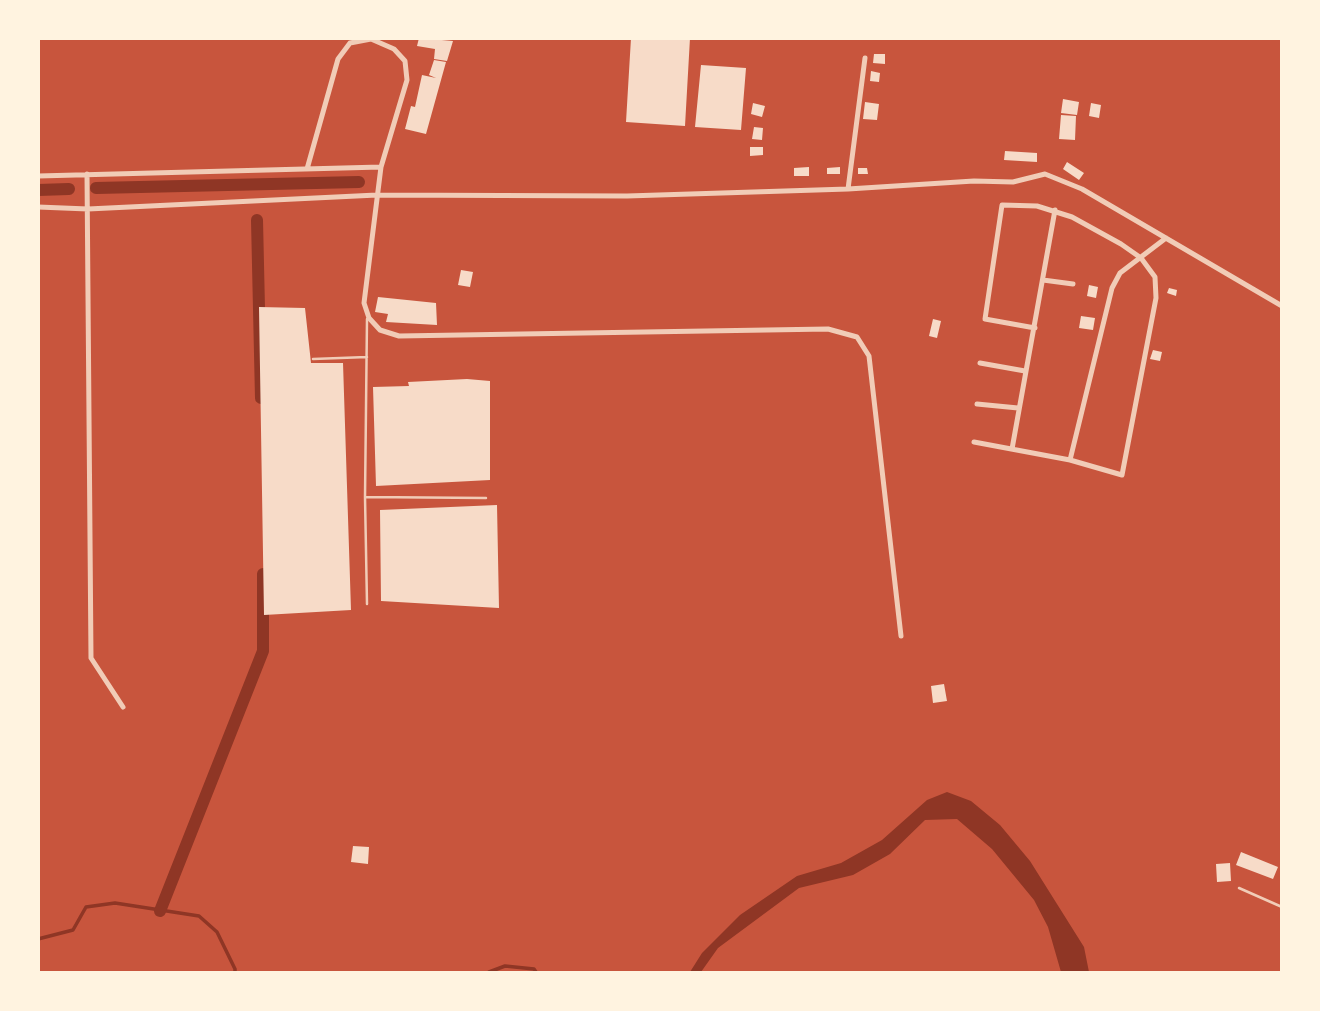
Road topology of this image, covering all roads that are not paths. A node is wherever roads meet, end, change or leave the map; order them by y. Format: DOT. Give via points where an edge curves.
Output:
graph roads {
  1 [pos="865,58"];
  2 [pos="381,167"];
  3 [pos="307,169"];
  4 [pos="87,174"];
  5 [pos="38,176"];
  6 [pos="848,189"];
  7 [pos="377,195"];
  8 [pos="38,208"];
  9 [pos="88,209"];
  10 [pos="1055,210"];
  11 [pos="1166,238"];
  12 [pos="1141,258"];
  13 [pos="1043,280"];
  14 [pos="1073,284"];
  15 [pos="1282,306"];
  16 [pos="367,312"];
  17 [pos="1035,328"];
  18 [pos="367,357"];
  19 [pos="313,359"];
  20 [pos="980,363"];
  21 [pos="1025,371"];
  22 [pos="978,404"];
  23 [pos="1018,408"];
  24 [pos="974,442"];
  25 [pos="1012,449"];
  26 [pos="1070,460"];
  27 [pos="365,497"];
  28 [pos="486,498"];
  29 [pos="367,604"];
  30 [pos="901,636"];
  31 [pos="123,707"];
  32 [pos="1239,888"];
  33 [pos="1282,907"];
  1 -- 6 [label="street"];
  2 -- 3 [label="street"];
  2 -- 3 [label="street" via="407,80 405,61 394,49 371,40 350,43 338,59"];
  2 -- 7 [label="street"];
  3 -- 4 [label="street"];
  4 -- 5 [label="street"];
  4 -- 9 [label="street"];
  6 -- 7 [label="street" via="615,196"];
  6 -- 11 [label="street" via="1013,182 1045,174 1082,189"];
  7 -- 9 [label="street"];
  7 -- 16 [label="street"];
  8 -- 9 [label="street"];
  9 -- 31 [label="street" via="92,658"];
  10 -- 12 [label="street"];
  10 -- 13 [label="street"];
  10 -- 17 [label="street" via="1002,205 985,319"];
  11 -- 12 [label="street"];
  11 -- 15 [label="street"];
  12 -- 26 [label="street" via="1120,273 1112,288"];
  12 -- 26 [label="street" via="1154,277 1156,298 1122,475"];
  13 -- 14 [label="street"];
  13 -- 17 [label="street"];
  16 -- 18 [label="lane"];
  16 -- 30 [label="street" via="380,330 399,336 828,329 857,337 869,356"];
  17 -- 21 [label="street"];
  18 -- 19 [label="lane"];
  18 -- 27 [label="lane"];
  20 -- 21 [label="street"];
  21 -- 23 [label="street"];
  22 -- 23 [label="street"];
  23 -- 25 [label="street"];
  24 -- 25 [label="street"];
  25 -- 26 [label="street"];
  27 -- 28 [label="lane"];
  27 -- 29 [label="lane"];
  32 -- 33 [label="lane"];
}
